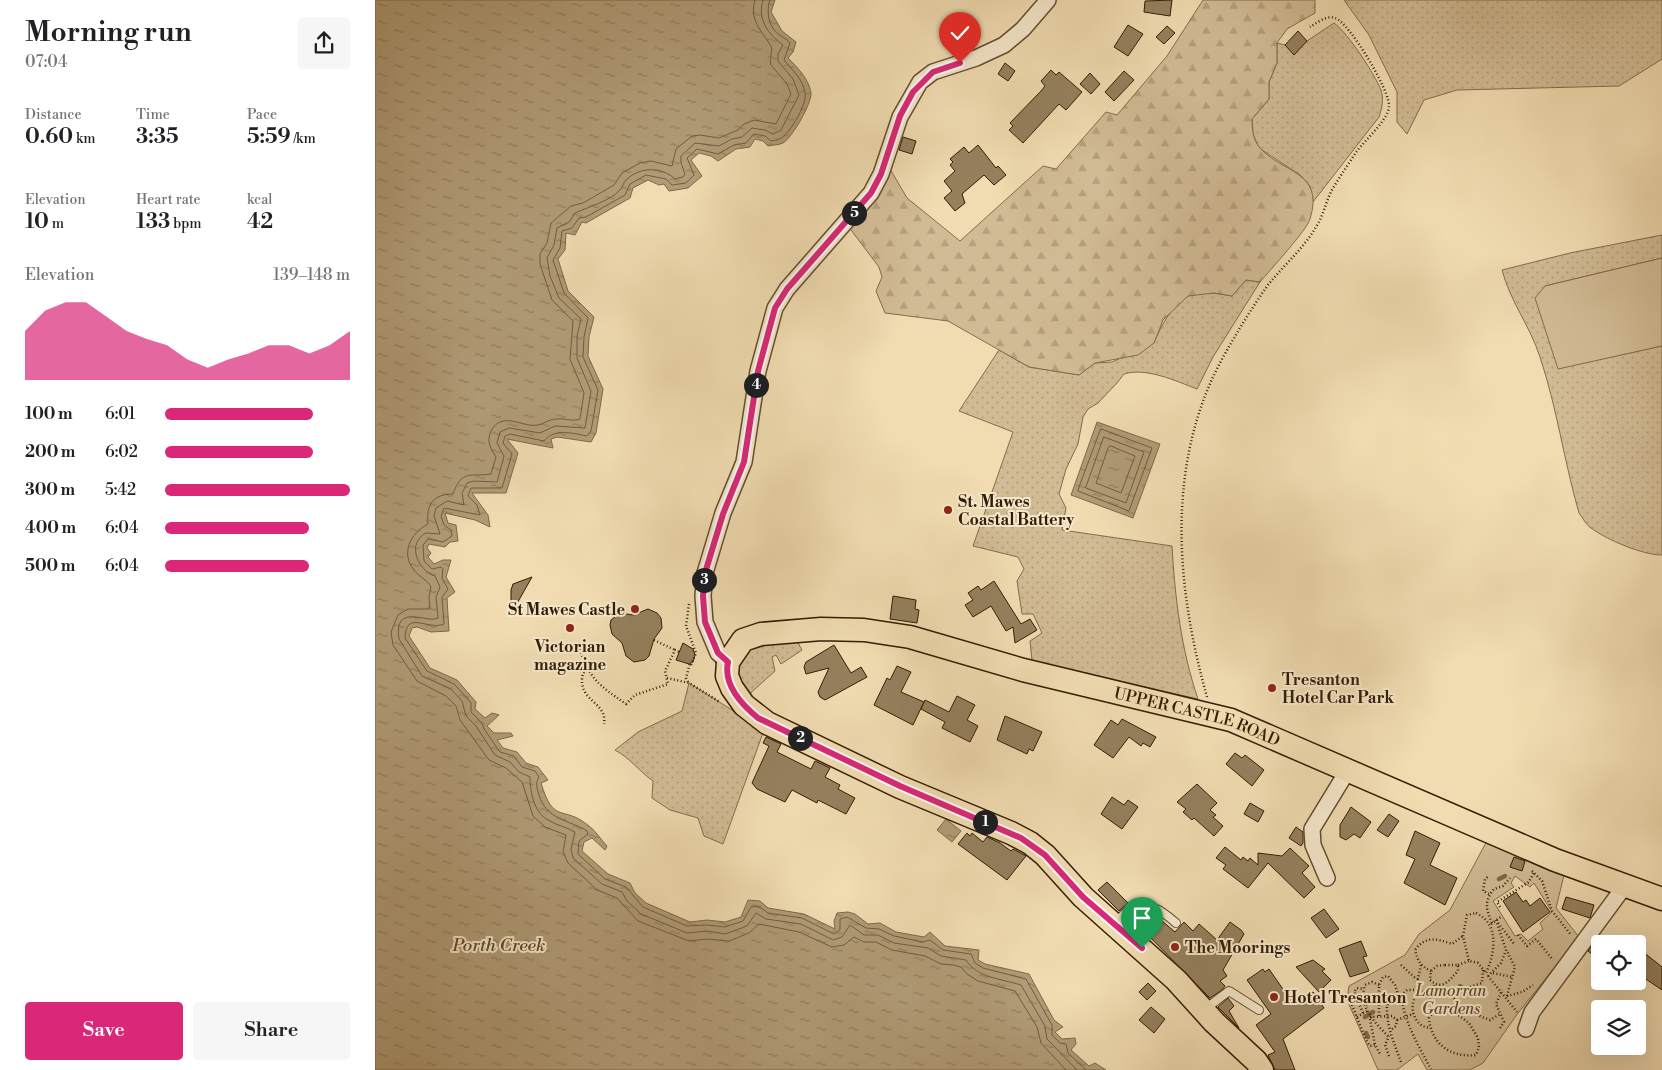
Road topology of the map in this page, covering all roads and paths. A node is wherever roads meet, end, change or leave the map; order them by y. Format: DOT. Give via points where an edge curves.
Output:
graph roads {
  1 [pos="1048,0"];
  2 [pos="1310,27"];
  3 [pos="654,640"];
  4 [pos="578,646"];
  5 [pos="673,650"];
  6 [pos="679,652"];
  7 [pos="690,663"];
  8 [pos="728,666"];
  9 [pos="587,669"];
  10 [pos="666,678"];
  11 [pos="1212,714"];
  12 [pos="604,724"];
  13 [pos="1348,770"];
  14 [pos="1529,869"];
  15 [pos="1534,872"];
  16 [pos="1489,876"];
  17 [pos="1327,878"];
  18 [pos="1510,878"];
  19 [pos="1624,887"];
  20 [pos="1489,894"];
  21 [pos="1662,899"];
  22 [pos="1500,907"];
  23 [pos="1501,916"];
  24 [pos="1496,920"];
  25 [pos="1176,923"];
  26 [pos="1114,924"];
  27 [pos="1491,924"];
  28 [pos="1518,935"];
  29 [pos="1463,936"];
  30 [pos="1573,938"];
  31 [pos="1515,945"];
  32 [pos="1507,950"];
  33 [pos="1559,955"];
  34 [pos="1469,961"];
  35 [pos="1554,961"];
  36 [pos="1401,965"];
  37 [pos="1421,965"];
  38 [pos="1458,965"];
  39 [pos="1549,967"];
  40 [pos="1483,970"];
  41 [pos="1431,971"];
  42 [pos="1488,974"];
  43 [pos="1513,977"];
  44 [pos="1539,978"];
  45 [pos="1420,980"];
  46 [pos="1435,984"];
  47 [pos="1379,986"];
  48 [pos="1364,989"];
  49 [pos="1421,990"];
  50 [pos="1502,990"];
  51 [pos="1427,993"];
  52 [pos="1348,995"];
  53 [pos="1399,995"];
  54 [pos="1507,996"];
  55 [pos="1380,999"];
  56 [pos="1387,1004"];
  57 [pos="1366,1005"];
  58 [pos="1436,1008"];
  59 [pos="1203,1010"];
  60 [pos="1259,1010"];
  61 [pos="1367,1011"];
  62 [pos="1518,1013"];
  63 [pos="1363,1014"];
  64 [pos="1413,1014"];
  65 [pos="1500,1014"];
  66 [pos="1379,1016"];
  67 [pos="1387,1016"];
  68 [pos="1357,1017"];
  69 [pos="1370,1017"];
  70 [pos="1405,1017"];
  71 [pos="1397,1020"];
  72 [pos="1430,1028"];
  73 [pos="1500,1028"];
  74 [pos="1391,1029"];
  75 [pos="1526,1029"];
  76 [pos="1382,1030"];
  77 [pos="1389,1036"];
  78 [pos="1375,1045"];
  79 [pos="1380,1054"];
  80 [pos="1389,1056"];
  81 [pos="1401,1062"];
  82 [pos="1431,1069"];
  83 [pos="1262,1070"];
  1 -- 8 [label="street" via="1004,45 933,72 921,82 900,116 873,188 787,289 775,308 758,371 744,462 723,514 705,573 705,622 718,653"];
  2 -- 11 [label="path" via="1326,18 1339,19 1374,70 1390,106 1334,186 1316,228 1268,285 1225,354 1205,395 1190,440 1182,492 1184,594 1193,648"];
  3 -- 5 [label="path"];
  4 -- 9 [label="path"];
  5 -- 6 [label="path"];
  5 -- 10 [label="path" via="665,671"];
  7 -- 10 [label="path" via="686,678 689,683"];
  8 -- 11 [label="main road, UPPER CASTLE ROAD" via="739,643 753,636 805,630 876,631 910,637 1023,670"];
  8 -- 26 [label="main road" via="729,682 737,696 758,718 908,790 1021,838 1045,855 1083,897"];
  9 -- 10 [label="path" via="603,690 626,704 635,696 668,684"];
  9 -- 12 [label="path" via="583,673 582,689 602,709"];
  11 -- 13 [label="main road, UPPER CASTLE ROAD" via="1248,726"];
  13 -- 17 [label="street" via="1312,830 1313,845"];
  13 -- 19 [label="main road, UPPER CASTLE ROAD"];
  14 -- 15 [label="path"];
  15 -- 22 [label="path" via="1529,882 1497,902"];
  15 -- 30 [label="path" via="1542,881 1552,911"];
  16 -- 20 [label="path" via="1483,891"];
  18 -- 20 [label="path"];
  19 -- 21 [label="main road, UPPER CASTLE ROAD"];
  19 -- 75 [label="street" via="1532,1012"];
  20 -- 27 [label="path" via="1486,910"];
  23 -- 24 [label="path"];
  24 -- 27 [label="path"];
  24 -- 31 [label="path"];
  24 -- 32 [label="path"];
  25 -- 26 [label="lane" via="1157,908 1135,907"];
  26 -- 59 [label="main road" via="1170,974"];
  27 -- 29 [label="path" via="1476,913 1467,915"];
  27 -- 42 [label="path" via="1493,958"];
  28 -- 35 [label="path" via="1527,946 1536,939"];
  29 -- 34 [label="path"];
  29 -- 37 [label="path" via="1452,944 1430,938 1421,942 1415,950"];
  32 -- 42 [label="path" via="1501,963"];
  32 -- 43 [label="path" via="1515,967"];
  33 -- 35 [label="path"];
  34 -- 38 [label="path"];
  34 -- 40 [label="path" via="1478,963"];
  35 -- 39 [label="path"];
  36 -- 45 [label="path, bridge"];
  37 -- 41 [label="path"];
  37 -- 49 [label="path" via="1417,982"];
  38 -- 41 [label="path" via="1437,966"];
  38 -- 46 [label="path" via="1459,971 1448,983 1442,986"];
  40 -- 42 [label="path"];
  40 -- 65 [label="path" via="1482,983 1454,992 1453,997 1471,1013 1490,1020"];
  41 -- 46 [label="path" via="1429,980"];
  42 -- 43 [label="path"];
  42 -- 50 [label="path"];
  43 -- 54 [label="path"];
  44 -- 54 [label="path" via="1522,992"];
  46 -- 51 [label="path"];
  47 -- 48 [label="path" via="1372,982"];
  47 -- 53 [label="path" via="1383,977 1388,976"];
  47 -- 55 [label="path"];
  48 -- 57 [label="path" via="1362,994"];
  48 -- 63 [label="path" via="1357,988 1354,992"];
  49 -- 51 [label="path"];
  49 -- 53 [label="path" via="1407,990"];
  49 -- 64 [label="path" via="1411,1004"];
  50 -- 54 [label="path"];
  50 -- 65 [label="path" via="1497,1004"];
  51 -- 58 [label="path"];
  52 -- 68 [label="path"];
  53 -- 56 [label="path"];
  53 -- 70 [label="path"];
  54 -- 62 [label="path"];
  55 -- 56 [label="path"];
  55 -- 57 [label="path"];
  55 -- 66 [label="path"];
  56 -- 67 [label="path"];
  57 -- 61 [label="path"];
  58 -- 72 [label="path" via="1429,1018"];
  58 -- 72 [label="path" via="1457,1014 1469,1024 1478,1038 1476,1055 1452,1053 1442,1046"];
  59 -- 60 [label="lane" via="1229,991"];
  59 -- 83 [label="main road"];
  61 -- 63 [label="path"];
  61 -- 69 [label="path"];
  63 -- 68 [label="path"];
  64 -- 70 [label="path"];
  64 -- 72 [label="path" via="1422,1026"];
  65 -- 73 [label="path" via="1504,1022"];
  66 -- 67 [label="path"];
  66 -- 69 [label="path"];
  67 -- 71 [label="path"];
  67 -- 74 [label="path"];
  68 -- 78 [label="path" via="1370,1046"];
  69 -- 76 [label="path"];
  69 -- 78 [label="path"];
  70 -- 71 [label="path"];
  70 -- 82 [label="path"];
  71 -- 74 [label="path"];
  74 -- 76 [label="path"];
  74 -- 77 [label="path"];
  76 -- 77 [label="path"];
  77 -- 80 [label="path" via="1385,1045"];
  77 -- 81 [label="path"];
  78 -- 79 [label="path"];
}
